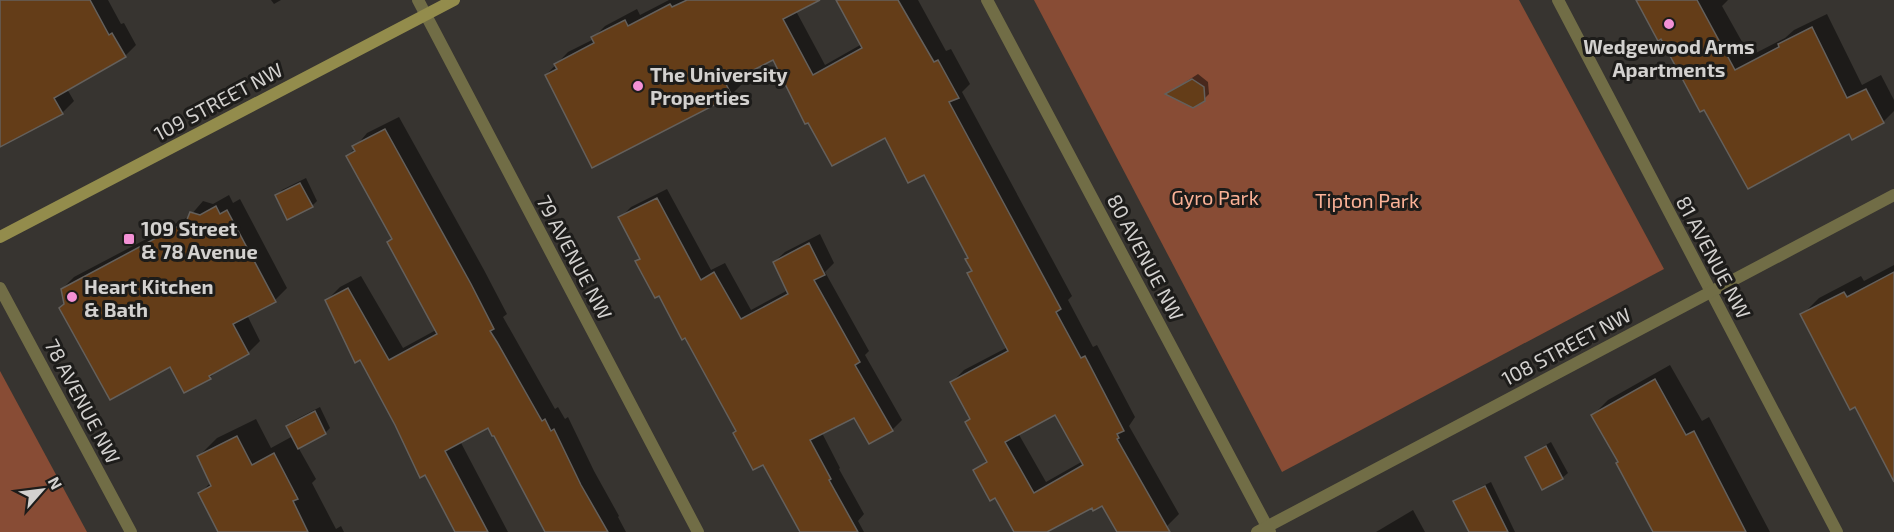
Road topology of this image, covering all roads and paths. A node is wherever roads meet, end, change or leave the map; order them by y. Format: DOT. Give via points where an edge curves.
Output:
graph roads {
  1 [pos="418,0"];
  2 [pos="454,0"];
  3 [pos="987,0"];
  4 [pos="1558,0"];
  5 [pos="426,15"];
  6 [pos="1894,195"];
  7 [pos="0,237"];
  8 [pos="0,288"];
  9 [pos="1710,291"];
  10 [pos="1265,530"];
  11 [pos="131,532"];
  12 [pos="698,532"];
  13 [pos="1837,532"];
  1 -- 5 [label="street, 79 AVENUE NW"];
  2 -- 5 [label="main road, 109 STREET NW"];
  3 -- 10 [label="street, 80 AVENUE NW"];
  4 -- 9 [label="street, 81 AVENUE NW"];
  5 -- 7 [label="main road, 109 STREET NW"];
  5 -- 12 [label="street, 79 AVENUE NW"];
  6 -- 9 [label="street, 108 STREET NW"];
  8 -- 11 [label="street, 78 AVENUE NW"];
  9 -- 10 [label="street, 108 STREET NW"];
  9 -- 13 [label="street, 81 AVENUE NW"];
}
